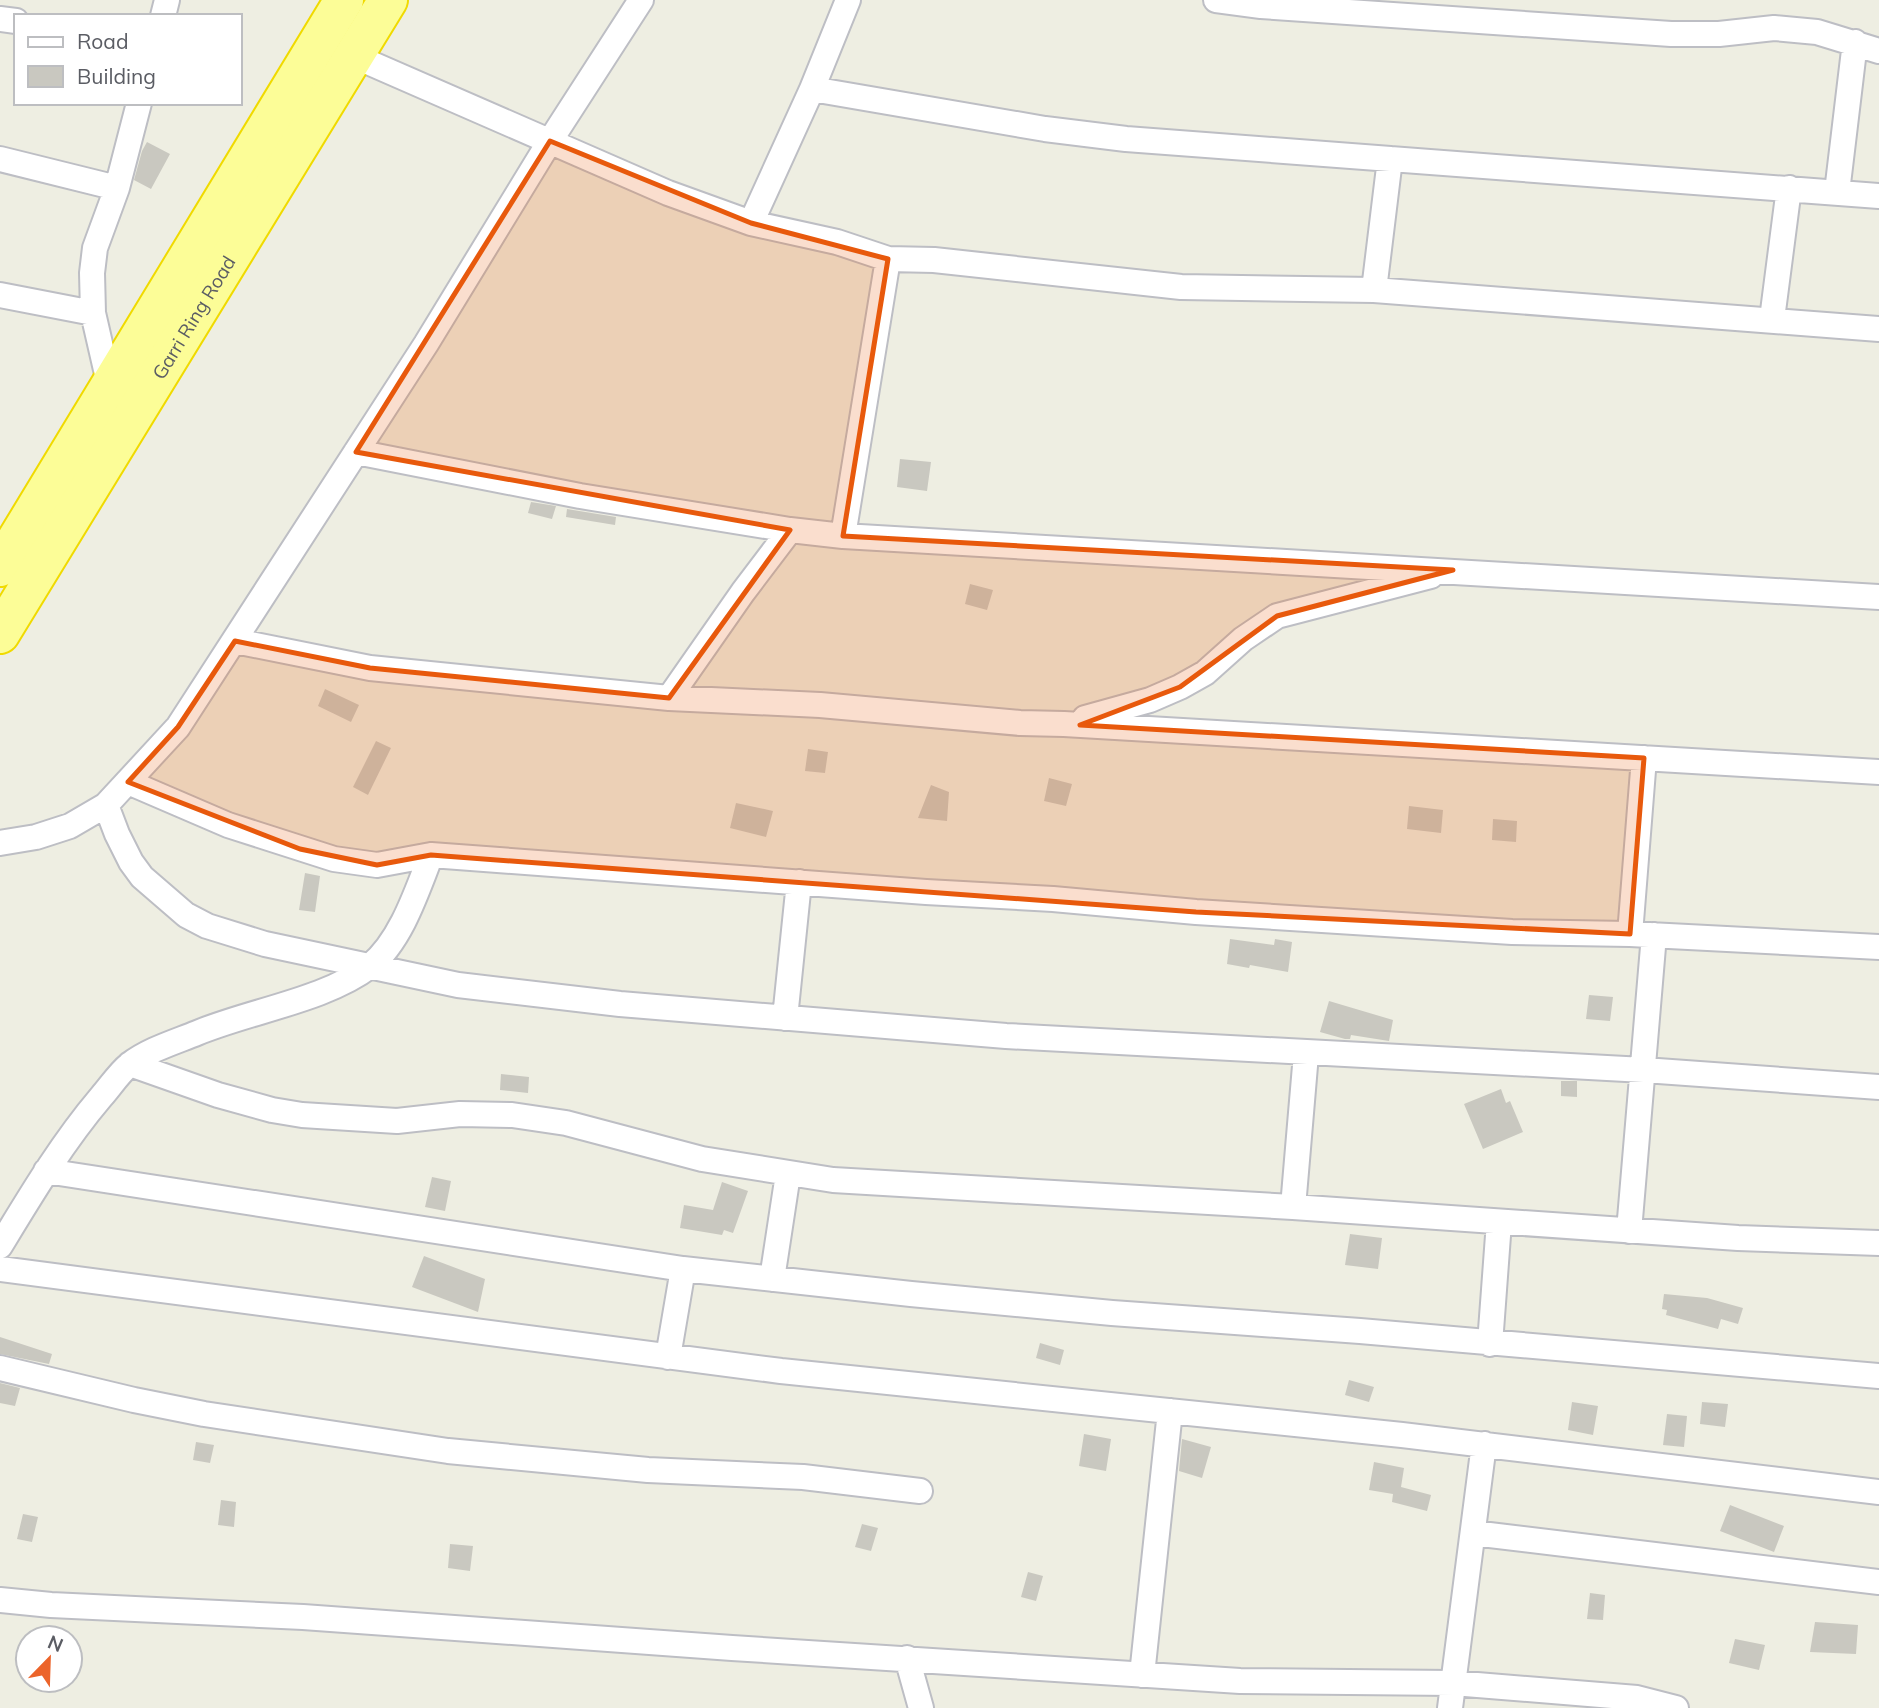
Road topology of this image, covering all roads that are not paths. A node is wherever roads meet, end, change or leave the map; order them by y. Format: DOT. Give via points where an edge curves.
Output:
graph roads {
  1 [pos="344,0"];
  2 [pos="388,0"];
  3 [pos="642,0"];
  4 [pos="848,0"];
  5 [pos="1216,0"];
  6 [pos="1433,9"];
  7 [pos="1855,42"];
  8 [pos="1879,51"];
  9 [pos="354,56"];
  10 [pos="813,89"];
  11 [pos="138,105"];
  12 [pos="550,141"];
  13 [pos="0,159"];
  14 [pos="1391,159"];
  15 [pos="1789,187"];
  16 [pos="117,188"];
  17 [pos="1837,192"];
  18 [pos="1879,196"];
  19 [pos="751,223"];
  20 [pos="888,259"];
  21 [pos="1374,290"];
  22 [pos="0,295"];
  23 [pos="93,313"];
  24 [pos="1772,319"];
  25 [pos="1879,329"];
  26 [pos="110,387"];
  27 [pos="356,452"];
  28 [pos="790,530"];
  29 [pos="843,536"];
  30 [pos="0,567"];
  31 [pos="1452,570"];
  32 [pos="1879,597"];
  33 [pos="0,634"];
  34 [pos="235,641"];
  35 [pos="669,698"];
  36 [pos="1064,724"];
  37 [pos="1644,758"];
  38 [pos="1879,772"];
  39 [pos="128,782"];
  40 [pos="106,805"];
  41 [pos="0,843"];
  42 [pos="431,855"];
  43 [pos="799,882"];
  44 [pos="1642,935"];
  45 [pos="1879,947"];
  46 [pos="370,965"];
  47 [pos="785,1018"];
  48 [pos="1306,1054"];
  49 [pos="130,1065"];
  50 [pos="1644,1070"];
  51 [pos="1879,1087"];
  52 [pos="46,1171"];
  53 [pos="788,1174"];
  54 [pos="1293,1207"];
  55 [pos="1499,1223"];
  56 [pos="1629,1231"];
  57 [pos="1879,1243"];
  58 [pos="0,1247"];
  59 [pos="0,1269"];
  60 [pos="683,1269"];
  61 [pos="772,1279"];
  62 [pos="1490,1344"];
  63 [pos="668,1357"];
  64 [pos="0,1368"];
  65 [pos="1879,1376"];
  66 [pos="1170,1411"];
  67 [pos="1484,1444"];
  68 [pos="920,1491"];
  69 [pos="1879,1492"];
  70 [pos="1473,1533"];
  71 [pos="1879,1582"];
  72 [pos="0,1600"];
  73 [pos="907,1658"];
  74 [pos="1142,1675"];
  75 [pos="1452,1696"];
  76 [pos="1640,1703"];
  77 [pos="921,1708"];
  78 [pos="1676,1708"];
  1 -- 26 [label="highway, Garri Ring Road"];
  2 -- 9 [label="highway, Garri Ring Road"];
  3 -- 12 [label="street"];
  4 -- 10 [label="street"];
  5 -- 6 [label="street" via="1261,6"];
  6 -- 7 [label="street" via="1671,34 1774,28"];
  7 -- 8 [label="street"];
  7 -- 17 [label="street"];
  9 -- 12 [label="street"];
  9 -- 33 [label="highway, Garri Ring Road"];
  10 -- 14 [label="street" via="1126,139"];
  10 -- 19 [label="street"];
  11 -- 16 [label="street"];
  12 -- 19 [label="street" via="668,194"];
  12 -- 27 [label="street"];
  13 -- 16 [label="street"];
  14 -- 15 [label="street"];
  14 -- 21 [label="street"];
  15 -- 17 [label="street"];
  15 -- 24 [label="street"];
  16 -- 23 [label="street" via="95,247"];
  17 -- 18 [label="street"];
  19 -- 20 [label="street"];
  20 -- 21 [label="street" via="1181,287"];
  20 -- 29 [label="street"];
  21 -- 24 [label="street"];
  22 -- 23 [label="street"];
  23 -- 26 [label="street"];
  24 -- 25 [label="street"];
  26 -- 30 [label="highway, Garri Ring Road"];
  27 -- 28 [label="street" via="580,496"];
  27 -- 34 [label="street"];
  28 -- 29 [label="street"];
  28 -- 35 [label="street"];
  29 -- 31 [label="street"];
  31 -- 32 [label="street"];
  31 -- 36 [label="street" via="1277,616 1181,687"];
  34 -- 35 [label="street" via="370,668"];
  34 -- 39 [label="street" via="178,726"];
  35 -- 36 [label="street"];
  36 -- 37 [label="street"];
  37 -- 38 [label="street"];
  37 -- 44 [label="street"];
  39 -- 40 [label="street"];
  39 -- 42 [label="street" via="228,825 334,859 377,865"];
  40 -- 41 [label="street" via="58,830"];
  40 -- 46 [label="street" via="131,862 186,915 240,938"];
  42 -- 43 [label="street"];
  42 -- 46 [label="street" via="407,915"];
  43 -- 44 [label="street" via="1512,932"];
  43 -- 47 [label="street"];
  44 -- 45 [label="street"];
  44 -- 50 [label="street"];
  46 -- 47 [label="street" via="513,993"];
  46 -- 49 [label="street" via="337,984 204,1030"];
  47 -- 48 [label="street"];
  48 -- 50 [label="street"];
  48 -- 54 [label="street"];
  49 -- 52 [label="street"];
  49 -- 53 [label="street" via="218,1095 302,1115 397,1121 460,1114 512,1115"];
  50 -- 51 [label="street"];
  50 -- 56 [label="street"];
  52 -- 58 [label="street"];
  52 -- 60 [label="street"];
  53 -- 54 [label="street" via="894,1186"];
  53 -- 61 [label="street"];
  54 -- 55 [label="street"];
  55 -- 56 [label="street"];
  55 -- 62 [label="street"];
  56 -- 57 [label="street"];
  59 -- 63 [label="street"];
  60 -- 61 [label="street"];
  60 -- 63 [label="street"];
  61 -- 62 [label="street"];
  62 -- 65 [label="street"];
  63 -- 66 [label="street"];
  64 -- 68 [label="street" via="204,1414 448,1451 648,1470 803,1477"];
  66 -- 67 [label="street"];
  66 -- 74 [label="street"];
  67 -- 69 [label="street"];
  67 -- 70 [label="street"];
  70 -- 71 [label="street"];
  70 -- 75 [label="street"];
  72 -- 73 [label="street"];
  73 -- 74 [label="street"];
  73 -- 77 [label="street"];
  74 -- 75 [label="street"];
  75 -- 76 [label="street"];
  76 -- 78 [label="street"];
}
